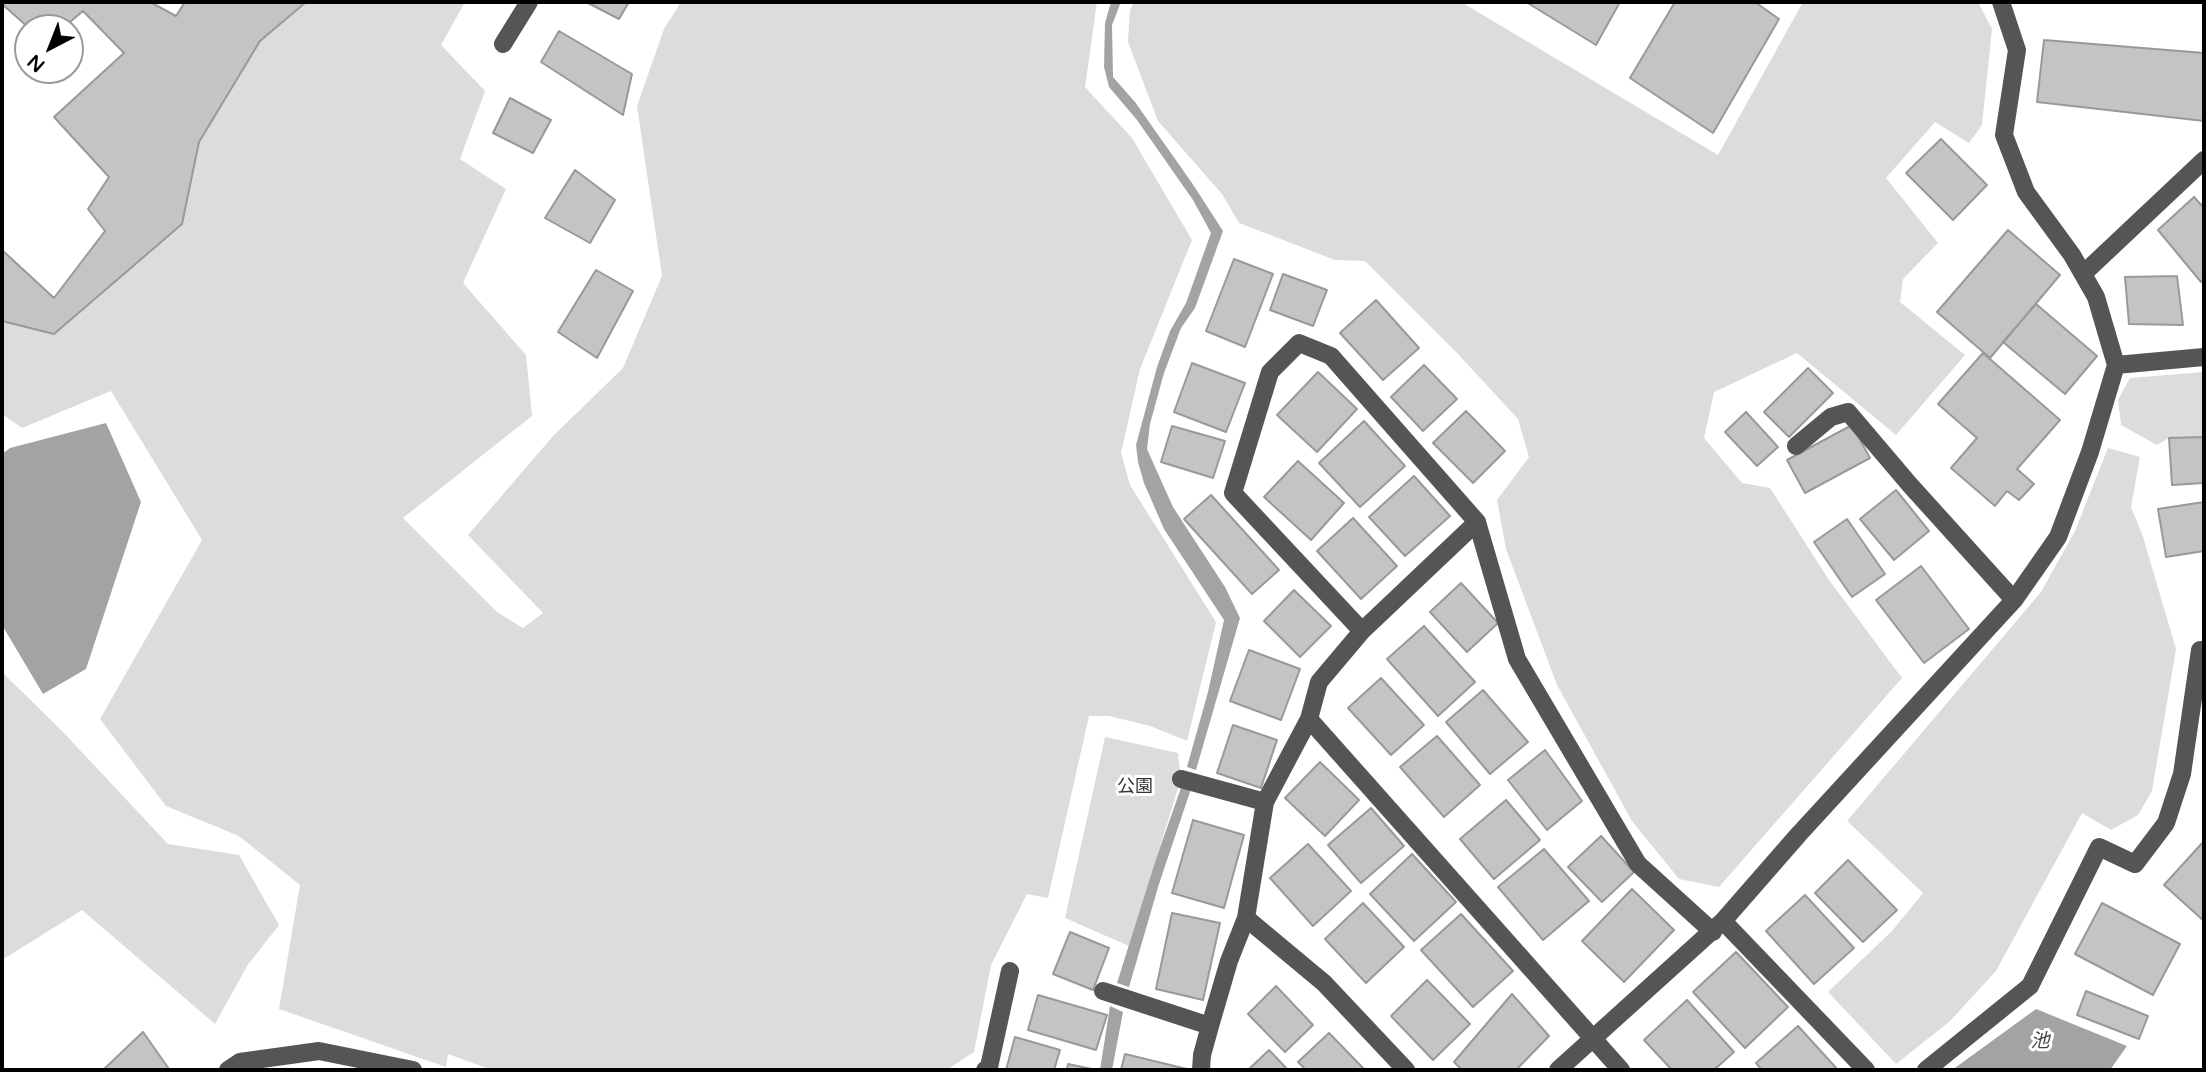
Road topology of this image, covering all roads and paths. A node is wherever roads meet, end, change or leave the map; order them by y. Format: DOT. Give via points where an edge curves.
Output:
graph roads {
  1 [pos="529,2"];
  2 [pos="2001,2"];
  3 [pos="503,44"];
  4 [pos="2204,160"];
  5 [pos="2083,274"];
  6 [pos="2204,357"];
  7 [pos="2116,365"];
  8 [pos="1796,446"];
  9 [pos="1477,522"];
  10 [pos="2014,600"];
  11 [pos="1362,631"];
  12 [pos="2204,650"];
  13 [pos="1309,719"];
  14 [pos="1189,781"];
  15 [pos="1265,802"];
  16 [pos="1246,918"];
  17 [pos="1718,927"];
  18 [pos="1010,971"];
  19 [pos="1103,991"];
  20 [pos="1210,1026"];
  21 [pos="1591,1039"];
  22 [pos="228,1070"];
  23 [pos="413,1070"];
  24 [pos="985,1070"];
  25 [pos="1201,1070"];
  26 [pos="1406,1070"];
  27 [pos="1558,1070"];
  28 [pos="1620,1070"];
  29 [pos="1866,1070"];
  30 [pos="1926,1070"];
  1 -- 3 [label="street"];
  2 -- 5 [label="street" via="2017,50 2004,135 2026,192"];
  4 -- 5 [label="street"];
  5 -- 7 [label="street" via="2096,297"];
  6 -- 7 [label="street"];
  7 -- 10 [label="street" via="2058,537"];
  8 -- 10 [label="street" via="1831,417 1848,412"];
  9 -- 11 [label="street"];
  9 -- 11 [label="street" via="1331,356 1299,343 1281,359 1270,372 1233,493"];
  9 -- 17 [label="street" via="1517,659 1638,864"];
  10 -- 17 [label="street"];
  11 -- 13 [label="street" via="1319,682"];
  12 -- 30 [label="street" via="2200,650 2182,774 2166,822 2134,864 2099,847 2030,986"];
  13 -- 15 [label="street"];
  13 -- 21 [label="street"];
  14 -- 15 [label="street"];
  15 -- 16 [label="street"];
  16 -- 20 [label="street"];
  16 -- 26 [label="street" via="1324,983"];
  17 -- 21 [label="street"];
  17 -- 29 [label="street"];
  18 -- 24 [label="street"];
  19 -- 20 [label="street"];
  20 -- 25 [label="street"];
  21 -- 27 [label="street"];
  21 -- 28 [label="street"];
  22 -- 23 [label="street" via="240,1062 319,1051"];
}
